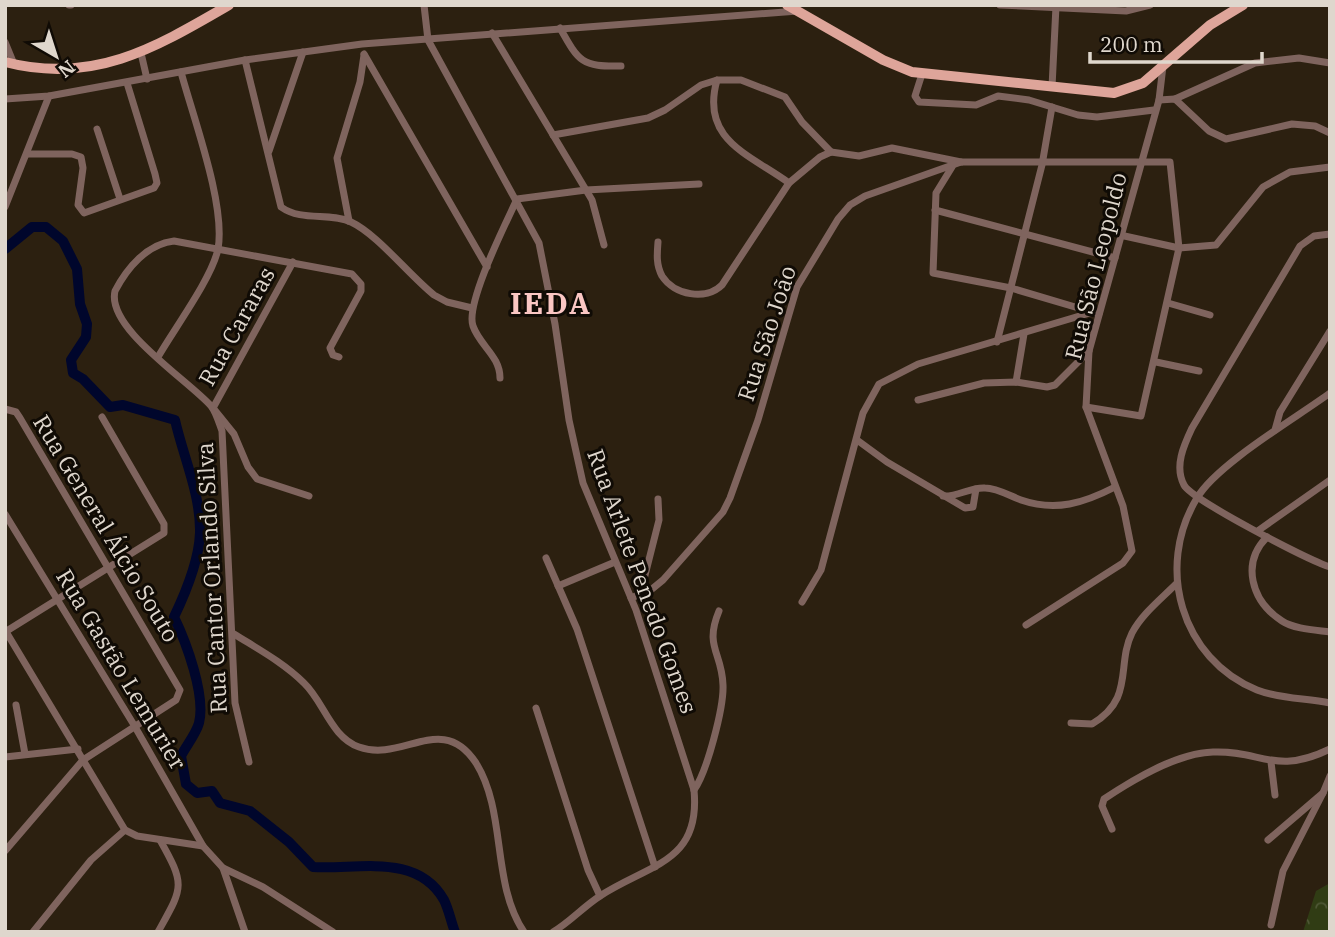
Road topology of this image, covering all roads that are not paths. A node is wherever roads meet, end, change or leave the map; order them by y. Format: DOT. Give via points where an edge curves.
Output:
graph roads {
  1 [pos="229,5"];
  2 [pos="424,5"];
  3 [pos="787,5"];
  4 [pos="1000,5"];
  5 [pos="1150,5"];
  6 [pos="1242,5"];
  7 [pos="1056,7"];
  8 [pos="799,11"];
  9 [pos="560,28"];
  10 [pos="492,33"];
  11 [pos="428,40"];
  12 [pos="5,42"];
  13 [pos="362,44"];
  14 [pos="141,52"];
  15 [pos="303,52"];
  16 [pos="364,54"];
  17 [pos="244,60"];
  18 [pos="10,63"];
  19 [pos="1330,63"];
  20 [pos="621,66"];
  21 [pos="1163,66"];
  22 [pos="181,72"];
  23 [pos="922,74"];
  24 [pos="146,79"];
  25 [pos="717,80"];
  26 [pos="994,82"];
  27 [pos="128,83"];
  28 [pos="1041,86"];
  29 [pos="1052,87"];
  30 [pos="49,96"];
  31 [pos="993,96"];
  32 [pos="5,99"];
  33 [pos="1175,99"];
  34 [pos="1159,100"];
  35 [pos="1039,103"];
  36 [pos="1052,107"];
  37 [pos="1154,110"];
  38 [pos="97,129"];
  39 [pos="1330,133"];
  40 [pos="552,135"];
  41 [pos="268,152"];
  42 [pos="831,152"];
  43 [pos="27,155"];
  44 [pos="1141,160"];
  45 [pos="961,162"];
  46 [pos="1042,164"];
  47 [pos="953,167"];
  48 [pos="1330,167"];
  49 [pos="789,183"];
  50 [pos="699,184"];
  51 [pos="586,190"];
  52 [pos="120,199"];
  53 [pos="517,199"];
  54 [pos="5,207"];
  55 [pos="935,210"];
  56 [pos="349,221"];
  57 [pos="1023,234"];
  58 [pos="1330,234"];
  59 [pos="1120,235"];
  60 [pos="658,242"];
  61 [pos="604,245"];
  62 [pos="218,248"];
  63 [pos="1179,248"];
  64 [pos="1115,258"];
  65 [pos="293,262"];
  66 [pos="487,267"];
  67 [pos="1012,288"];
  68 [pos="1168,303"];
  69 [pos="472,308"];
  70 [pos="1096,313"];
  71 [pos="1210,315"];
  72 [pos="1330,331"];
  73 [pos="1024,334"];
  74 [pos="996,342"];
  75 [pos="1089,351"];
  76 [pos="339,356"];
  77 [pos="158,357"];
  78 [pos="1156,362"];
  79 [pos="1199,371"];
  80 [pos="500,378"];
  81 [pos="1016,382"];
  82 [pos="1330,393"];
  83 [pos="918,400"];
  84 [pos="1086,407"];
  85 [pos="213,408"];
  86 [pos="5,409"];
  87 [pos="102,417"];
  88 [pos="1275,430"];
  89 [pos="857,440"];
  90 [pos="1330,480"];
  91 [pos="1115,487"];
  92 [pos="976,489"];
  93 [pos="309,496"];
  94 [pos="943,496"];
  95 [pos="1196,498"];
  96 [pos="658,499"];
  97 [pos="5,514"];
  98 [pos="1259,530"];
  99 [pos="1266,537"];
  100 [pos="545,558"];
  101 [pos="615,562"];
  102 [pos="1330,566"];
  103 [pos="107,569"];
  104 [pos="1176,584"];
  105 [pos="558,586"];
  106 [pos="640,595"];
  107 [pos="631,598"];
  108 [pos="57,599"];
  109 [pos="802,602"];
  110 [pos="719,611"];
  111 [pos="1026,625"];
  112 [pos="5,631"];
  113 [pos="1330,632"];
  114 [pos="234,634"];
  115 [pos="1330,703"];
  116 [pos="16,705"];
  117 [pos="536,708"];
  118 [pos="1071,723"];
  119 [pos="134,725"];
  120 [pos="78,749"];
  121 [pos="1330,749"];
  122 [pos="26,754"];
  123 [pos="5,757"];
  124 [pos="83,760"];
  125 [pos="249,762"];
  126 [pos="1271,762"];
  127 [pos="1330,776"];
  128 [pos="694,790"];
  129 [pos="1323,793"];
  130 [pos="1275,795"];
  131 [pos="1112,829"];
  132 [pos="125,830"];
  133 [pos="160,840"];
  134 [pos="1268,840"];
  135 [pos="202,846"];
  136 [pos="5,851"];
  137 [pos="656,867"];
  138 [pos="223,868"];
  139 [pos="600,896"];
  140 [pos="241,920"];
  141 [pos="1271,925"];
  142 [pos="33,932"];
  143 [pos="158,932"];
  144 [pos="234,932"];
  145 [pos="245,932"];
  146 [pos="333,932"];
  147 [pos="524,932"];
  148 [pos="553,932"];
  1 -- 14 [label="main road"];
  2 -- 11 [label="street, Rua Arlete Penedo Gomes"];
  3 -- 8 [label="main road"];
  4 -- 7 [label="street"];
  5 -- 7 [label="street" via="1126,11"];
  6 -- 21 [label="main road"];
  7 -- 29 [label="street"];
  8 -- 9 [label="street"];
  8 -- 23 [label="main road" via="883,60"];
  9 -- 10 [label="street"];
  9 -- 20 [label="street" via="584,63"];
  10 -- 11 [label="street"];
  10 -- 40 [label="street"];
  11 -- 13 [label="street"];
  11 -- 53 [label="street, Rua Arlete Penedo Gomes"];
  12 -- 18 [label="street"];
  13 -- 15 [label="street"];
  13 -- 16 [label="street"];
  14 -- 18 [label="main road" via="58,71"];
  14 -- 24 [label="street"];
  15 -- 17 [label="street"];
  15 -- 41 [label="street"];
  16 -- 56 [label="street" via="337,158"];
  16 -- 66 [label="street"];
  17 -- 22 [label="street"];
  17 -- 41 [label="street"];
  19 -- 33 [label="street" via="1299,58 1255,63"];
  21 -- 29 [label="main road" via="1125,91"];
  21 -- 34 [label="street, Rua São Leopoldo"];
  22 -- 24 [label="street"];
  22 -- 62 [label="street" via="216,204"];
  23 -- 26 [label="main road"];
  23 -- 31 [label="street" via="915,96 919,102 976,105"];
  24 -- 27 [label="street"];
  25 -- 40 [label="street" via="648,118"];
  25 -- 42 [label="street" via="751,81 785,97"];
  25 -- 49 [label="street" via="714,112 728,142"];
  26 -- 28 [label="main road"];
  26 -- 31 [label="street"];
  27 -- 30 [label="street"];
  27 -- 52 [label="street" via="157,183 152,190"];
  28 -- 29 [label="main road"];
  28 -- 35 [label="street"];
  30 -- 32 [label="street"];
  30 -- 43 [label="street"];
  31 -- 35 [label="street"];
  33 -- 34 [label="street"];
  33 -- 39 [label="street" via="1209,131 1226,139 1292,124"];
  34 -- 37 [label="street, Rua São Leopoldo"];
  35 -- 36 [label="street"];
  36 -- 37 [label="street" via="1097,117"];
  36 -- 46 [label="street"];
  37 -- 44 [label="street, Rua São Leopoldo"];
  38 -- 52 [label="street"];
  40 -- 51 [label="street"];
  41 -- 56 [label="street" via="281,206 292,213"];
  42 -- 45 [label="street" via="859,156 892,148"];
  42 -- 49 [label="street" via="810,163"];
  43 -- 52 [label="street" via="81,157 78,205 84,213"];
  43 -- 54 [label="street"];
  44 -- 46 [label="street"];
  44 -- 59 [label="street, Rua São Leopoldo"];
  44 -- 63 [label="street" via="1170,162"];
  45 -- 46 [label="street"];
  45 -- 47 [label="street, Rua São João"];
  46 -- 57 [label="street"];
  47 -- 55 [label="street" via="939,187"];
  47 -- 106 [label="street, Rua São João" via="865,196 838,219 797,287 758,420 723,512 663,580"];
  48 -- 63 [label="street" via="1290,172 1263,187 1216,245"];
  49 -- 60 [label="street" via="722,285 711,293 688,293 667,282 659,269"];
  50 -- 51 [label="street"];
  51 -- 53 [label="street"];
  51 -- 61 [label="street"];
  53 -- 66 [label="street"];
  53 -- 101 [label="street, Rua Arlete Penedo Gomes" via="542,256 583,483"];
  55 -- 57 [label="street"];
  55 -- 67 [label="street" via="933,273"];
  56 -- 69 [label="street" via="434,295"];
  57 -- 64 [label="street"];
  57 -- 67 [label="street"];
  58 -- 95 [label="street" via="1314,236 1300,246 1189,434 1180,468 1186,488"];
  59 -- 63 [label="street"];
  59 -- 64 [label="street, Rua São Leopoldo"];
  62 -- 65 [label="street, Rua Cantor Orlando Silva"];
  62 -- 77 [label="street"];
  62 -- 77 [label="street, Rua Cantor Orlando Silva" via="162,242 145,253 119,284 114,298 122,321"];
  63 -- 68 [label="street"];
  64 -- 70 [label="street, Rua São Leopoldo"];
  65 -- 76 [label="street, Rua Cantor Orlando Silva" via="352,274 361,284 359,297 330,348 332,355"];
  65 -- 85 [label="street, Rua Cararas"];
  66 -- 69 [label="street"];
  67 -- 70 [label="street"];
  67 -- 74 [label="street"];
  68 -- 71 [label="street"];
  68 -- 78 [label="street"];
  69 -- 80 [label="street" via="474,329 498,363"];
  70 -- 73 [label="street"];
  70 -- 75 [label="street, Rua São Leopoldo"];
  72 -- 88 [label="street" via="1280,412"];
  73 -- 74 [label="street"];
  73 -- 81 [label="street"];
  74 -- 89 [label="street" via="918,363 878,384 863,412"];
  75 -- 81 [label="street" via="1055,385"];
  75 -- 84 [label="street, Rua São Leopoldo"];
  77 -- 85 [label="street, Rua Cantor Orlando Silva"];
  78 -- 79 [label="street"];
  78 -- 84 [label="street" via="1141,416"];
  81 -- 83 [label="street" via="984,383"];
  82 -- 88 [label="street"];
  84 -- 91 [label="street, Rua São Leopoldo"];
  85 -- 93 [label="street" via="234,434 257,480"];
  85 -- 114 [label="street, Rua Cantor Orlando Silva" via="225,451"];
  86 -- 103 [label="street, Rua General Álcio Souto" via="20,418"];
  87 -- 103 [label="street" via="165,529 152,543"];
  88 -- 95 [label="street"];
  89 -- 94 [label="street"];
  89 -- 109 [label="street" via="821,570"];
  90 -- 98 [label="street"];
  91 -- 92 [label="street" via="1087,501 1059,506"];
  91 -- 111 [label="street, Rua São Leopoldo" via="1131,538 1130,556"];
  92 -- 94 [label="street"];
  92 -- 94 [label="street" via="971,510"];
  95 -- 98 [label="street"];
  95 -- 104 [label="street" via="1182,537"];
  96 -- 106 [label="street" via="659,520"];
  97 -- 108 [label="street, Rua Gastão Lemurier"];
  98 -- 99 [label="street"];
  99 -- 102 [label="street" via="1306,559"];
  99 -- 113 [label="street" via="1251,561 1258,595 1280,620"];
  100 -- 105 [label="street"];
  101 -- 105 [label="street"];
  101 -- 107 [label="street, Rua Arlete Penedo Gomes"];
  103 -- 108 [label="street"];
  103 -- 119 [label="street, Rua General Álcio Souto" via="176,682 179,695"];
  104 -- 115 [label="street" via="1192,634 1214,662 1258,691"];
  104 -- 118 [label="street" via="1131,635 1121,690 1109,709 1093,724"];
  105 -- 137 [label="street" via="586,654"];
  106 -- 107 [label="street, Rua São João"];
  107 -- 128 [label="street, Rua Arlete Penedo Gomes"];
  108 -- 112 [label="street"];
  108 -- 119 [label="street, Rua Gastão Lemurier"];
  110 -- 128 [label="street" via="711,629 722,698 707,764"];
  112 -- 120 [label="street"];
  114 -- 125 [label="street, Rua Cantor Orlando Silva" via="236,711"];
  114 -- 147 [label="street" via="289,668 351,743 375,750 435,738 455,742 467,751 488,796 509,900"];
  116 -- 122 [label="street"];
  117 -- 139 [label="street"];
  119 -- 124 [label="street"];
  119 -- 135 [label="street, Rua Gastão Lemurier"];
  120 -- 122 [label="street"];
  120 -- 124 [label="street"];
  121 -- 126 [label="street" via="1293,762"];
  122 -- 123 [label="street"];
  124 -- 132 [label="street"];
  124 -- 136 [label="street"];
  126 -- 130 [label="street"];
  126 -- 131 [label="street" via="1223,752 1176,761 1104,799 1102,806"];
  127 -- 129 [label="street"];
  128 -- 137 [label="street, Rua Arlete Penedo Gomes" via="694,820 688,840"];
  129 -- 134 [label="street"];
  129 -- 141 [label="street" via="1283,871"];
  132 -- 133 [label="street"];
  132 -- 142 [label="street" via="92,860"];
  133 -- 135 [label="street"];
  133 -- 143 [label="street" via="180,882"];
  135 -- 138 [label="street, Rua Gastão Lemurier"];
  137 -- 139 [label="street, Rua Arlete Penedo Gomes"];
  138 -- 140 [label="street"];
  138 -- 146 [label="street" via="263,887"];
  139 -- 148 [label="street, Rua Arlete Penedo Gomes"];
  140 -- 144 [label="street"];
  140 -- 145 [label="street"];
}
